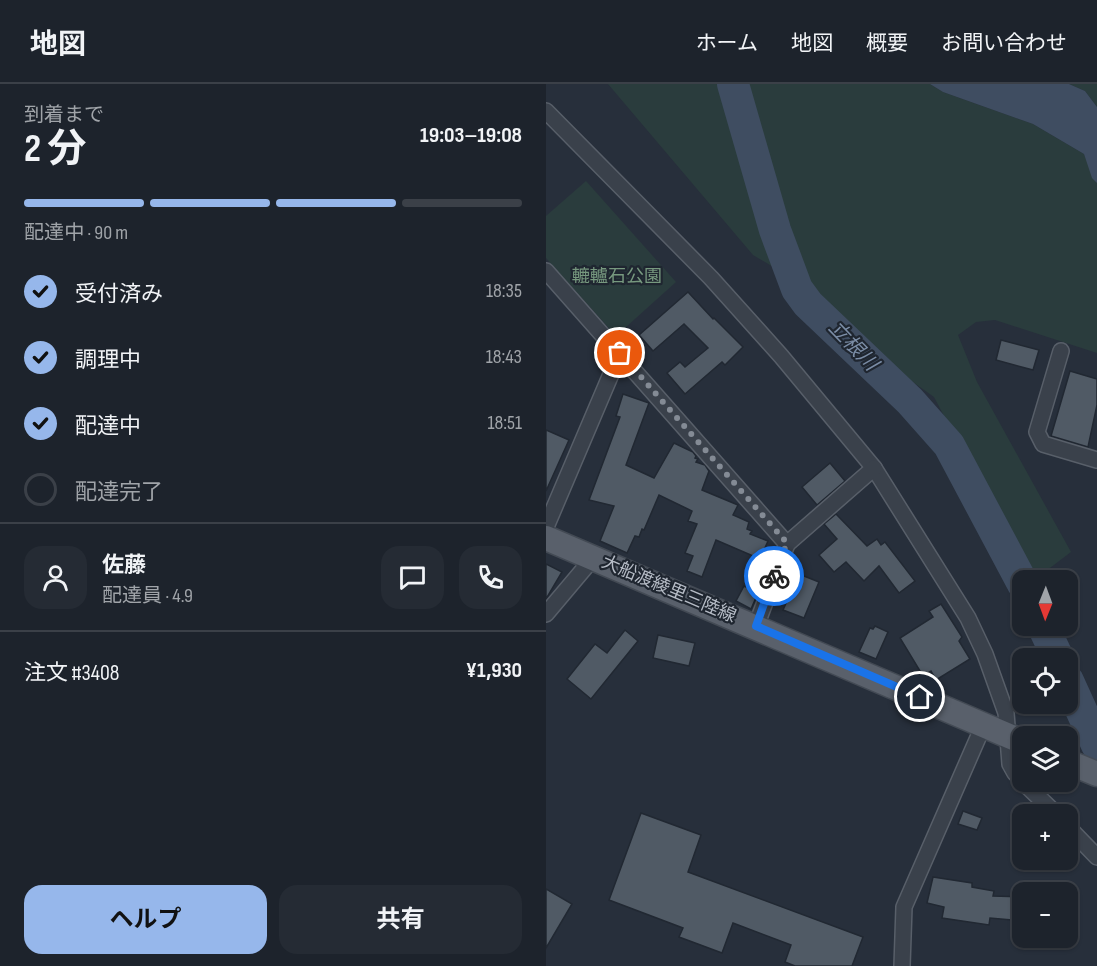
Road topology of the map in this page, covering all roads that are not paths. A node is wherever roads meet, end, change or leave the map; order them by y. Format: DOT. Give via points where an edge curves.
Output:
graph roads {
  1 [pos="546,111"];
  2 [pos="546,271"];
  3 [pos="1061,351"];
  4 [pos="620,353"];
  5 [pos="1097,460"];
  6 [pos="874,468"];
  7 [pos="546,527"];
  8 [pos="546,538"];
  9 [pos="787,543"];
  10 [pos="594,557"];
  11 [pos="546,614"];
  12 [pos="756,626"];
  13 [pos="984,724"];
  14 [pos="1012,728"];
  15 [pos="1012,736"];
  16 [pos="1078,766"];
  17 [pos="1097,774"];
  18 [pos="1034,792"];
  19 [pos="1046,804"];
  20 [pos="1078,837"];
  21 [pos="1097,857"];
  22 [pos="902,966"];
  1 -- 6 [label="street" via="711,278"];
  2 -- 4 [label="street"];
  3 -- 5 [label="street" via="1038,432 1043,444"];
  4 -- 7 [label="street"];
  4 -- 9 [label="street"];
  6 -- 9 [label="street"];
  6 -- 14 [label="street" via="968,618"];
  8 -- 10 [label="main road, 大船渡綾里三陸線"];
  9 -- 12 [label="street"];
  10 -- 11 [label="street"];
  10 -- 12 [label="main road, 大船渡綾里三陸線"];
  12 -- 13 [label="main road, 大船渡綾里三陸線"];
  13 -- 15 [label="main road, 大船渡綾里三陸線"];
  13 -- 22 [label="street" via="904,907"];
  16 -- 17 [label="main road"];
  18 -- 19 [label="street"];
  20 -- 21 [label="street"];
}
